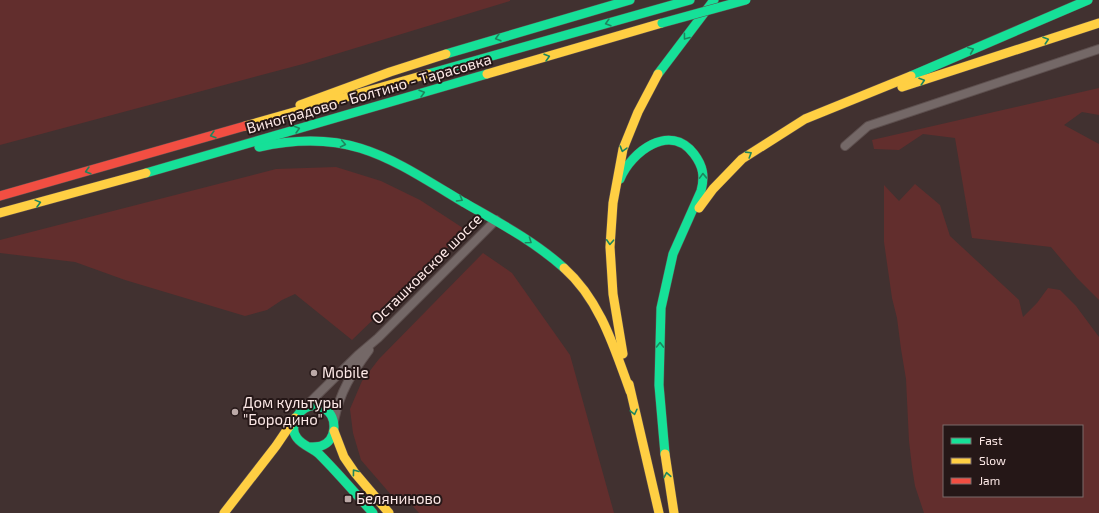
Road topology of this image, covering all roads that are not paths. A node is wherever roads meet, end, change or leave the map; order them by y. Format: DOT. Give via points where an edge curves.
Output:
graph roads {
  1 [pos="630,0"];
  2 [pos="690,0"];
  3 [pos="746,0"];
  4 [pos="1088,0"];
  5 [pos="712,3"];
  6 [pos="1099,23"];
  7 [pos="1099,49"];
  8 [pos="805,119"];
  9 [pos="237,128"];
  10 [pos="845,146"];
  11 [pos="127,178"];
  12 [pos="0,196"];
  13 [pos="613,203"];
  14 [pos="0,214"];
  15 [pos="496,220"];
  16 [pos="686,225"];
  17 [pos="378,338"];
  18 [pos="630,391"];
  19 [pos="303,409"];
  20 [pos="296,417"];
  21 [pos="334,420"];
  22 [pos="334,431"];
  23 [pos="300,442"];
  24 [pos="277,445"];
  25 [pos="309,447"];
  26 [pos="224,513"];
  27 [pos="373,513"];
  28 [pos="389,513"];
  29 [pos="659,513"];
  30 [pos="674,513"];
  1 -- 9 [label="main road, one-way" via="397,70"];
  2 -- 9 [label="main road, Виноградово - Болтино - Тарасовка, one-way"];
  11 -- 3 [label="main road, Виноградово - Болтино - Тарасовка, one-way, bridge"];
  8 -- 4 [label="main road, one-way"];
  5 -- 13 [label="main road, one-way" via="658,73 638,112 622,148"];
  8 -- 6 [label="main road, one-way"];
  7 -- 10 [label="street" via="868,126"];
  16 -- 8 [label="main road, one-way" via="713,189 742,159"];
  9 -- 12 [label="main road, Виноградово - Болтино - Тарасовка, one-way"];
  14 -- 11 [label="main road, Виноградово - Болтино - Тарасовка, one-way"];
  11 -- 15 [label="main road, one-way" via="281,141 315,139 369,150 404,166"];
  16 -- 13 [label="main road, one-way" via="704,181 703,168 686,145 677,141 660,141 646,146 635,156 622,174"];
  13 -- 18 [label="main road, one-way" via="610,247 613,294"];
  15 -- 17 [label="street, Осташковское шоссе"];
  15 -- 18 [label="main road, one-way" via="558,263 580,284 598,311"];
  30 -- 16 [label="main road, one-way" via="666,465 659,384 661,308 673,254"];
  17 -- 19 [label="street, Осташковское шоссе"];
  17 -- 21 [label="street, Осташковское шоссе" via="346,383"];
  18 -- 29 [label="main road, one-way"];
  19 -- 20 [label="main road, Осташковское шоссе"];
  19 -- 21 [label="main road" via="319,406 328,411"];
  20 -- 23 [label="main road" via="293,427"];
  20 -- 24 [label="main road, Осташковское шоссе"];
  21 -- 22 [label="main road, Осташковское шоссе"];
  22 -- 25 [label="main road" via="325,444"];
  28 -- 22 [label="main road, Осташковское шоссе, one-way" via="344,457"];
  23 -- 24 [label="main road" via="289,441"];
  23 -- 25 [label="main road"];
  24 -- 26 [label="main road, Осташковское шоссе"];
  25 -- 27 [label="main road"];
}
